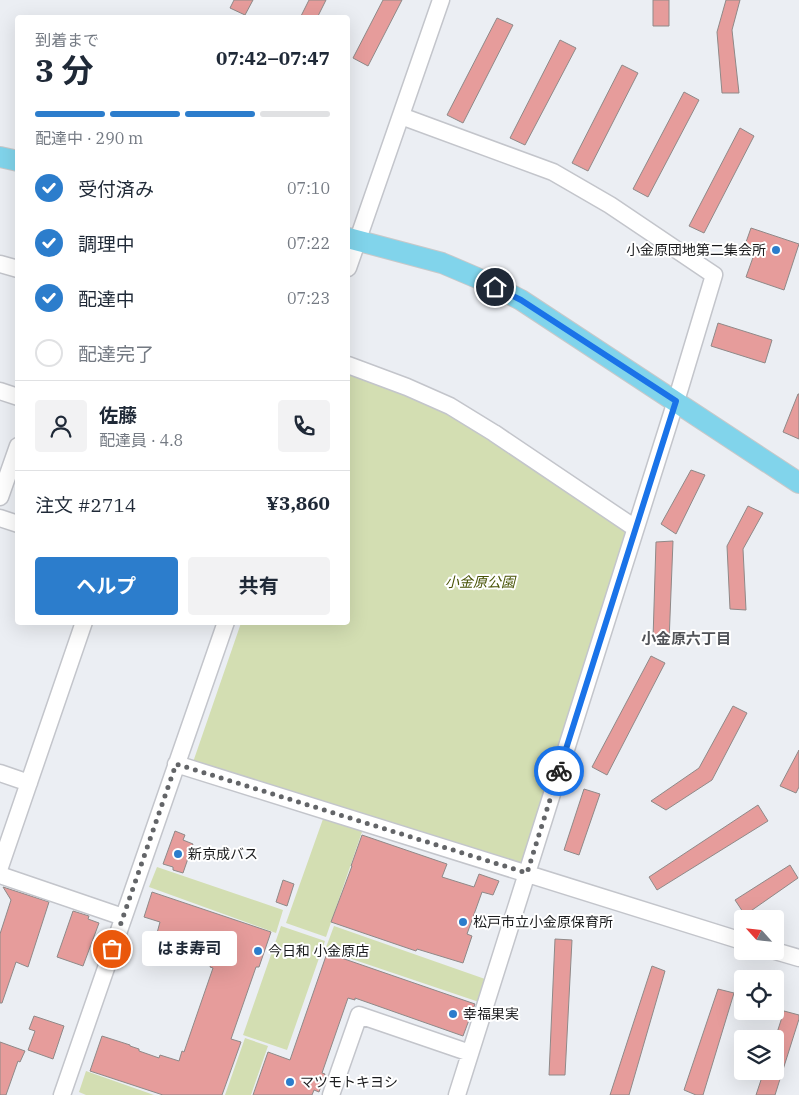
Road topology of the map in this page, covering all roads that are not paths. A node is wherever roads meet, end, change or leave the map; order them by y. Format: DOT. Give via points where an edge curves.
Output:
graph roads {
  1 [pos="441,0"];
  2 [pos="401,116"];
  3 [pos="0,157"];
  4 [pos="15,160"];
  5 [pos="353,239"];
  6 [pos="350,256"];
  7 [pos="0,264"];
  8 [pos="15,268"];
  9 [pos="350,366"];
  10 [pos="0,391"];
  11 [pos="15,396"];
  12 [pos="676,401"];
  13 [pos="15,454"];
  14 [pos="799,483"];
  15 [pos="0,497"];
  16 [pos="0,518"];
  17 [pos="15,523"];
  18 [pos="635,528"];
  19 [pos="83,625"];
  20 [pos="225,625"];
  21 [pos="176,764"];
  22 [pos="0,773"];
  23 [pos="29,783"];
  24 [pos="0,867"];
  25 [pos="527,873"];
  26 [pos="0,875"];
  27 [pos="123,916"];
  28 [pos="734,938"];
  29 [pos="784,954"];
  30 [pos="799,958"];
  31 [pos="470,1053"];
  32 [pos="62,1095"];
  33 [pos="331,1095"];
  34 [pos="457,1095"];
  1 -- 2 [label="street"];
  2 -- 5 [label="street"];
  2 -- 12 [label="street" via="553,172 610,205 714,275"];
  3 -- 4 [label="main road"];
  5 -- 6 [label="street"];
  5 -- 12 [label="main road" via="442,263 482,280 570,331"];
  7 -- 8 [label="street"];
  9 -- 18 [label="street" via="450,406"];
  10 -- 11 [label="street"];
  12 -- 14 [label="main road"];
  12 -- 18 [label="street"];
  13 -- 15 [label="street"];
  16 -- 17 [label="street"];
  18 -- 25 [label="street"];
  19 -- 23 [label="street"];
  20 -- 21 [label="street"];
  21 -- 25 [label="street"];
  21 -- 27 [label="street"];
  22 -- 23 [label="street"];
  23 -- 24 [label="street"];
  25 -- 28 [label="street"];
  25 -- 31 [label="street"];
  26 -- 27 [label="street"];
  27 -- 32 [label="street"];
  29 -- 30 [label="street"];
  31 -- 33 [label="street" via="359,1015"];
  31 -- 34 [label="street"];
}
